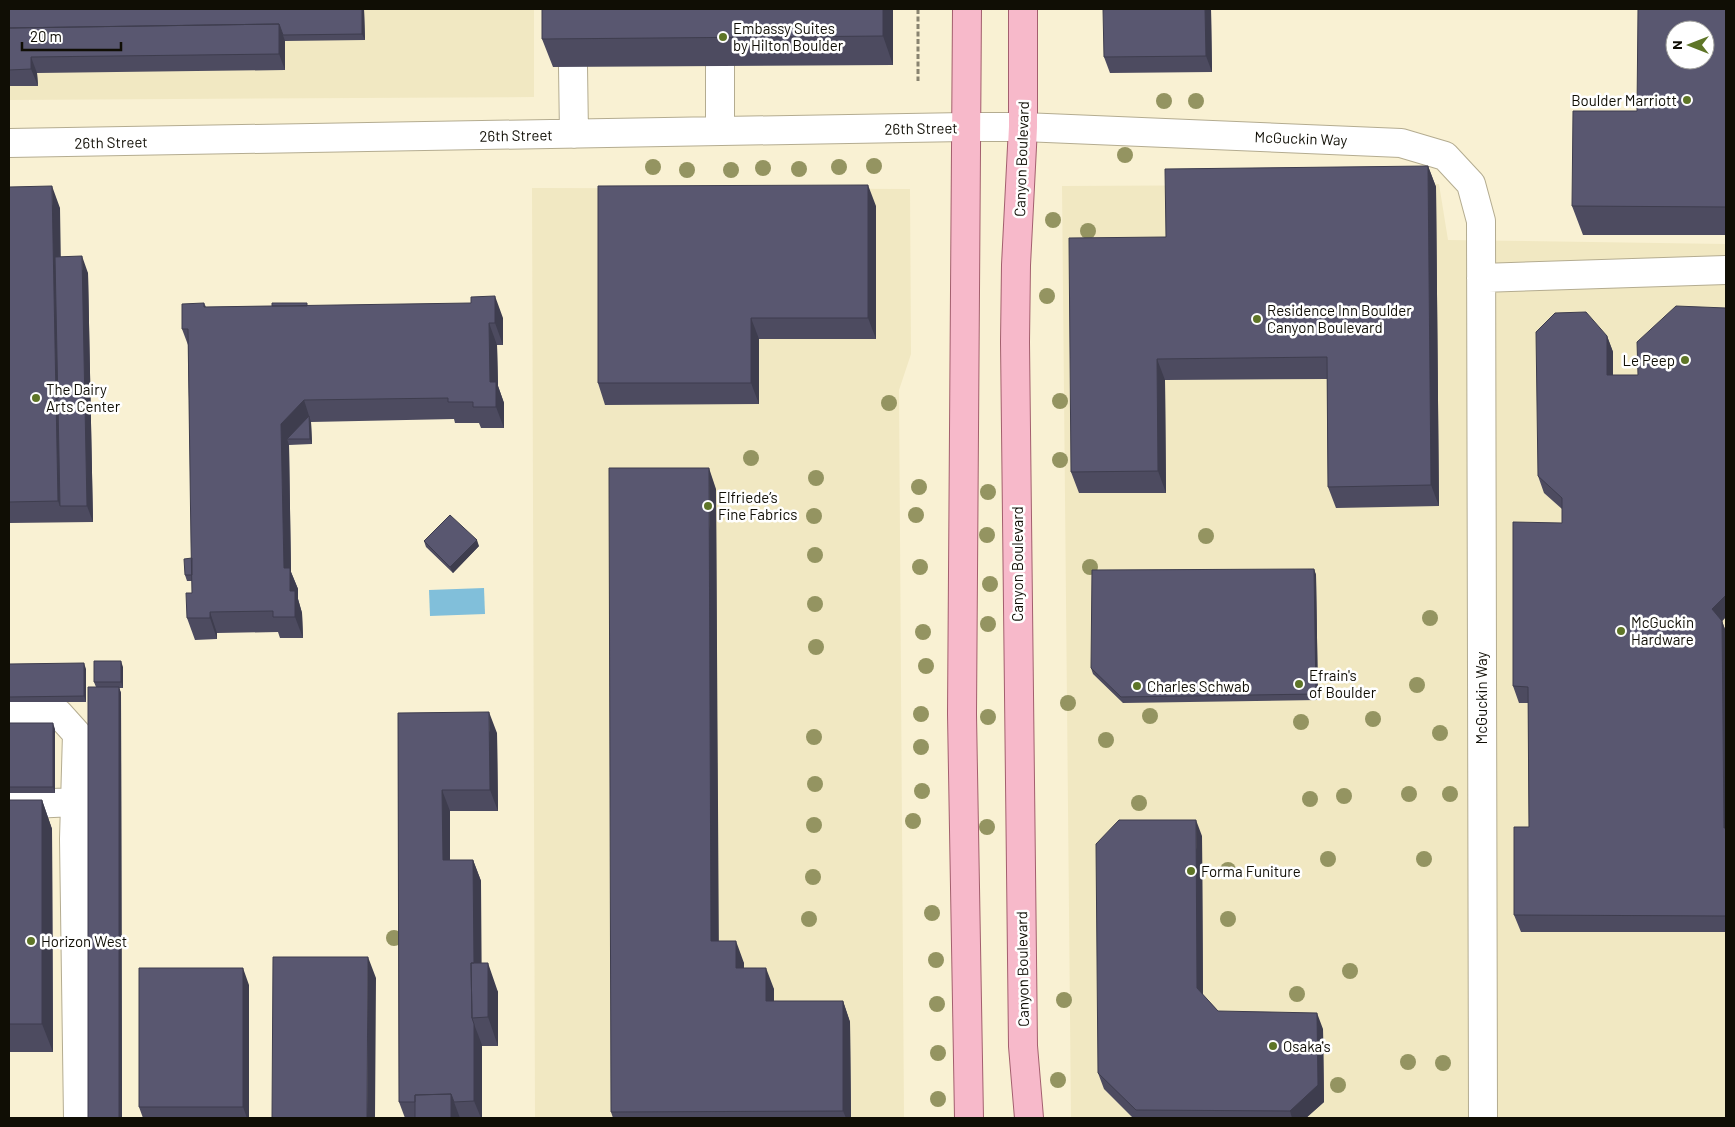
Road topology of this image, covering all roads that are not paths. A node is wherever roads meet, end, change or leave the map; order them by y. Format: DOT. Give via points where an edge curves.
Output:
graph roads {
  1 [pos="967,9"];
  2 [pos="1023,9"];
  3 [pos="720,66"];
  4 [pos="574,67"];
  5 [pos="965,127"];
  6 [pos="1022,127"];
  7 [pos="720,131"];
  8 [pos="574,134"];
  9 [pos="9,143"];
  10 [pos="1726,270"];
  11 [pos="1481,278"];
  12 [pos="9,714"];
  13 [pos="75,802"];
  14 [pos="9,805"];
  15 [pos="78,1118"];
  16 [pos="969,1118"];
  17 [pos="1029,1118"];
  18 [pos="1483,1118"];
  1 -- 5 [label="main road"];
  2 -- 6 [label="main road, Canyon Boulevard"];
  3 -- 7 [label="street"];
  4 -- 8 [label="street"];
  5 -- 6 [label="street, 26th Street"];
  5 -- 7 [label="street, 26th Street"];
  5 -- 16 [label="main road" via="962,714"];
  6 -- 11 [label="street, McGuckin Way" via="1401,143 1445,156 1470,184 1481,221"];
  6 -- 17 [label="main road, Canyon Boulevard" via="1016,361 1022,1046"];
  7 -- 8 [label="street, 26th Street"];
  8 -- 9 [label="street, 26th Street"];
  10 -- 11 [label="street"];
  11 -- 18 [label="street, McGuckin Way"];
  12 -- 13 [label="street" via="59,714 76,734"];
  13 -- 14 [label="street"];
  13 -- 15 [label="street"];
}
